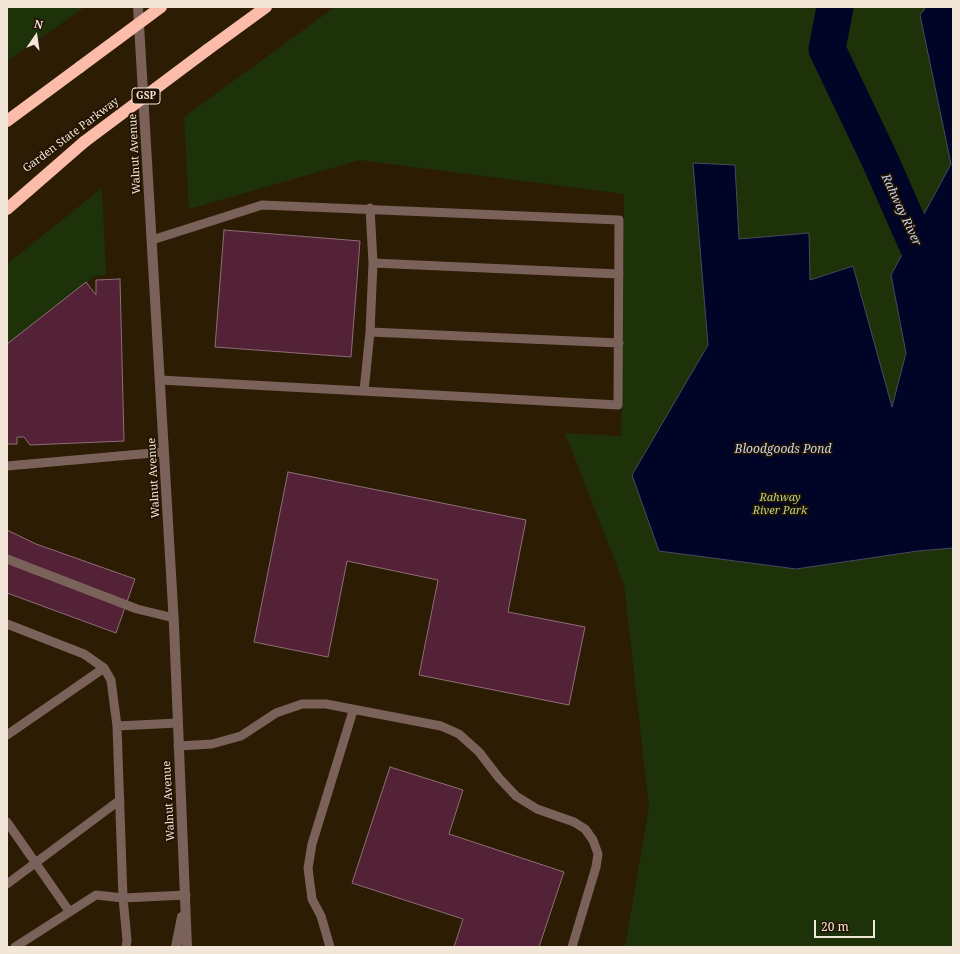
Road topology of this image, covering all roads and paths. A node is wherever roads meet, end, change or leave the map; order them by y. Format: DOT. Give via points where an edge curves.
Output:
graph roads {
  1 [pos="138,7"];
  2 [pos="161,7"];
  3 [pos="266,7"];
  4 [pos="80,67"];
  5 [pos="7,113"];
  6 [pos="7,121"];
  7 [pos="84,142"];
  8 [pos="7,199"];
  9 [pos="370,208"];
  10 [pos="7,209"];
  11 [pos="152,240"];
  12 [pos="373,263"];
  13 [pos="619,274"];
  14 [pos="370,332"];
  15 [pos="619,343"];
  16 [pos="160,380"];
  17 [pos="364,391"];
  18 [pos="164,452"];
  19 [pos="7,466"];
  20 [pos="7,559"];
  21 [pos="174,618"];
  22 [pos="7,624"];
  23 [pos="104,668"];
  24 [pos="353,711"];
  25 [pos="178,723"];
  26 [pos="117,726"];
  27 [pos="7,735"];
  28 [pos="178,746"];
  29 [pos="120,800"];
  30 [pos="7,822"];
  31 [pos="36,864"];
  32 [pos="7,884"];
  33 [pos="186,895"];
  34 [pos="123,898"];
  35 [pos="69,911"];
  36 [pos="15,947"];
  37 [pos="126,947"];
  38 [pos="176,947"];
  39 [pos="187,947"];
  40 [pos="330,947"];
  41 [pos="572,947"];
  1 -- 11 [label="street, Walnut Avenue"];
  2 -- 4 [label="highway, bridge"];
  3 -- 7 [label="highway, Garden State Parkway / GSP, bridge"];
  4 -- 5 [label="highway"];
  4 -- 6 [label="highway"];
  7 -- 8 [label="highway, Garden State Parkway / GSP"];
  7 -- 10 [label="highway"];
  9 -- 11 [label="lane" via="262,205"];
  9 -- 12 [label="lane"];
  9 -- 13 [label="lane" via="620,220"];
  11 -- 16 [label="street, Walnut Avenue"];
  12 -- 13 [label="lane"];
  12 -- 14 [label="lane"];
  13 -- 15 [label="lane"];
  14 -- 15 [label="lane"];
  14 -- 17 [label="lane"];
  15 -- 17 [label="lane" via="618,405"];
  16 -- 17 [label="lane"];
  16 -- 18 [label="street, Walnut Avenue"];
  18 -- 19 [label="lane"];
  18 -- 21 [label="street, Walnut Avenue"];
  20 -- 21 [label="lane" via="137,609"];
  21 -- 25 [label="street, Walnut Avenue"];
  22 -- 23 [label="lane" via="84,654"];
  23 -- 26 [label="lane" via="111,680"];
  23 -- 27 [label="lane"];
  24 -- 28 [label="lane" via="326,704 302,704 276,713 241,736 212,744"];
  24 -- 40 [label="lane" via="312,844 308,868 312,899 321,916"];
  24 -- 41 [label="lane" via="441,726 459,734 479,752 516,796 537,809 574,822 585,829 593,840 598,854"];
  25 -- 26 [label="lane"];
  25 -- 28 [label="street, Walnut Avenue"];
  26 -- 29 [label="lane"];
  28 -- 33 [label="street, Walnut Avenue"];
  29 -- 31 [label="lane"];
  29 -- 34 [label="lane"];
  30 -- 31 [label="lane"];
  31 -- 32 [label="lane"];
  31 -- 35 [label="lane"];
  33 -- 34 [label="lane"];
  33 -- 38 [label="street"];
  33 -- 39 [label="street, Walnut Avenue"];
  34 -- 35 [label="lane" via="96,895"];
  34 -- 37 [label="lane"];
  35 -- 36 [label="lane"];
}
